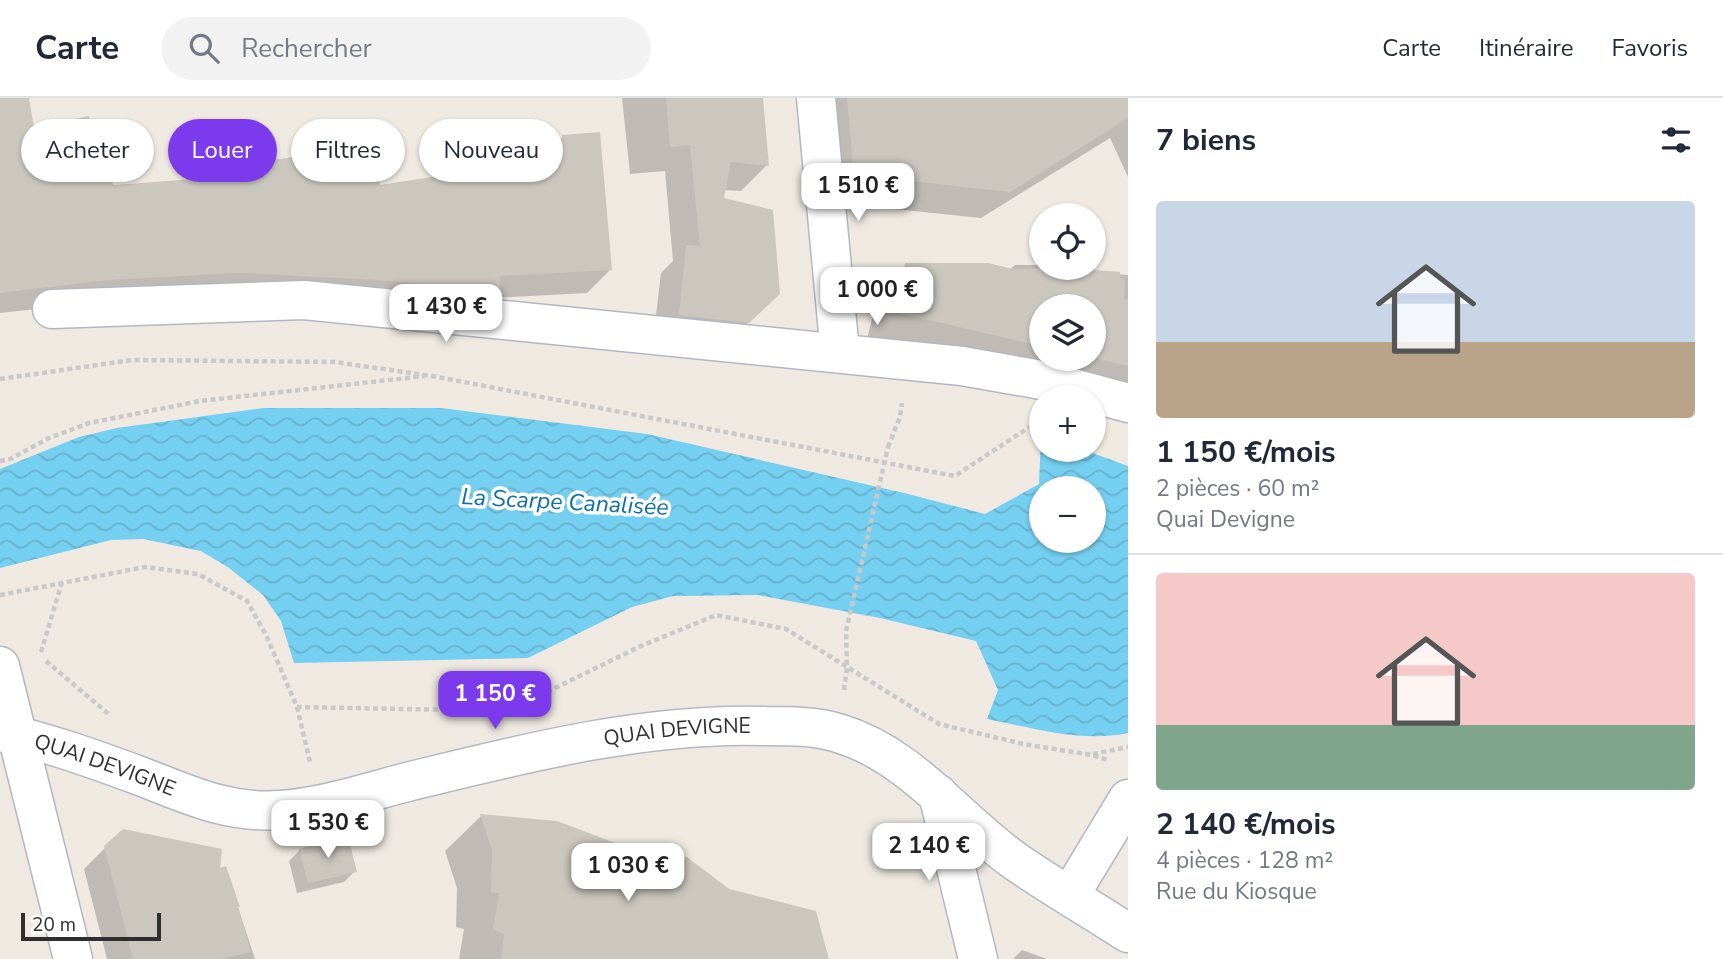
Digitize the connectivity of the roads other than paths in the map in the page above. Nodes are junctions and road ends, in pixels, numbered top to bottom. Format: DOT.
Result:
graph roads {
  1 [pos="816,98"];
  2 [pos="52,309"];
  3 [pos="840,353"];
  4 [pos="1128,403"];
  5 [pos="0,666"];
  6 [pos="9,734"];
  7 [pos="938,794"];
  8 [pos="1128,799"];
  9 [pos="1070,895"];
  10 [pos="1128,933"];
  11 [pos="74,959"];
  12 [pos="978,959"];
  1 -- 3 [label="street"];
  2 -- 3 [label="street"];
  3 -- 4 [label="street"];
  5 -- 6 [label="street"];
  6 -- 7 [label="street, QUAI DEVIGNE"];
  6 -- 11 [label="street"];
  7 -- 9 [label="street, QUAI DEVIGNE"];
  7 -- 12 [label="street"];
  8 -- 9 [label="street"];
  9 -- 10 [label="street, QUAI DEVIGNE"];
}
